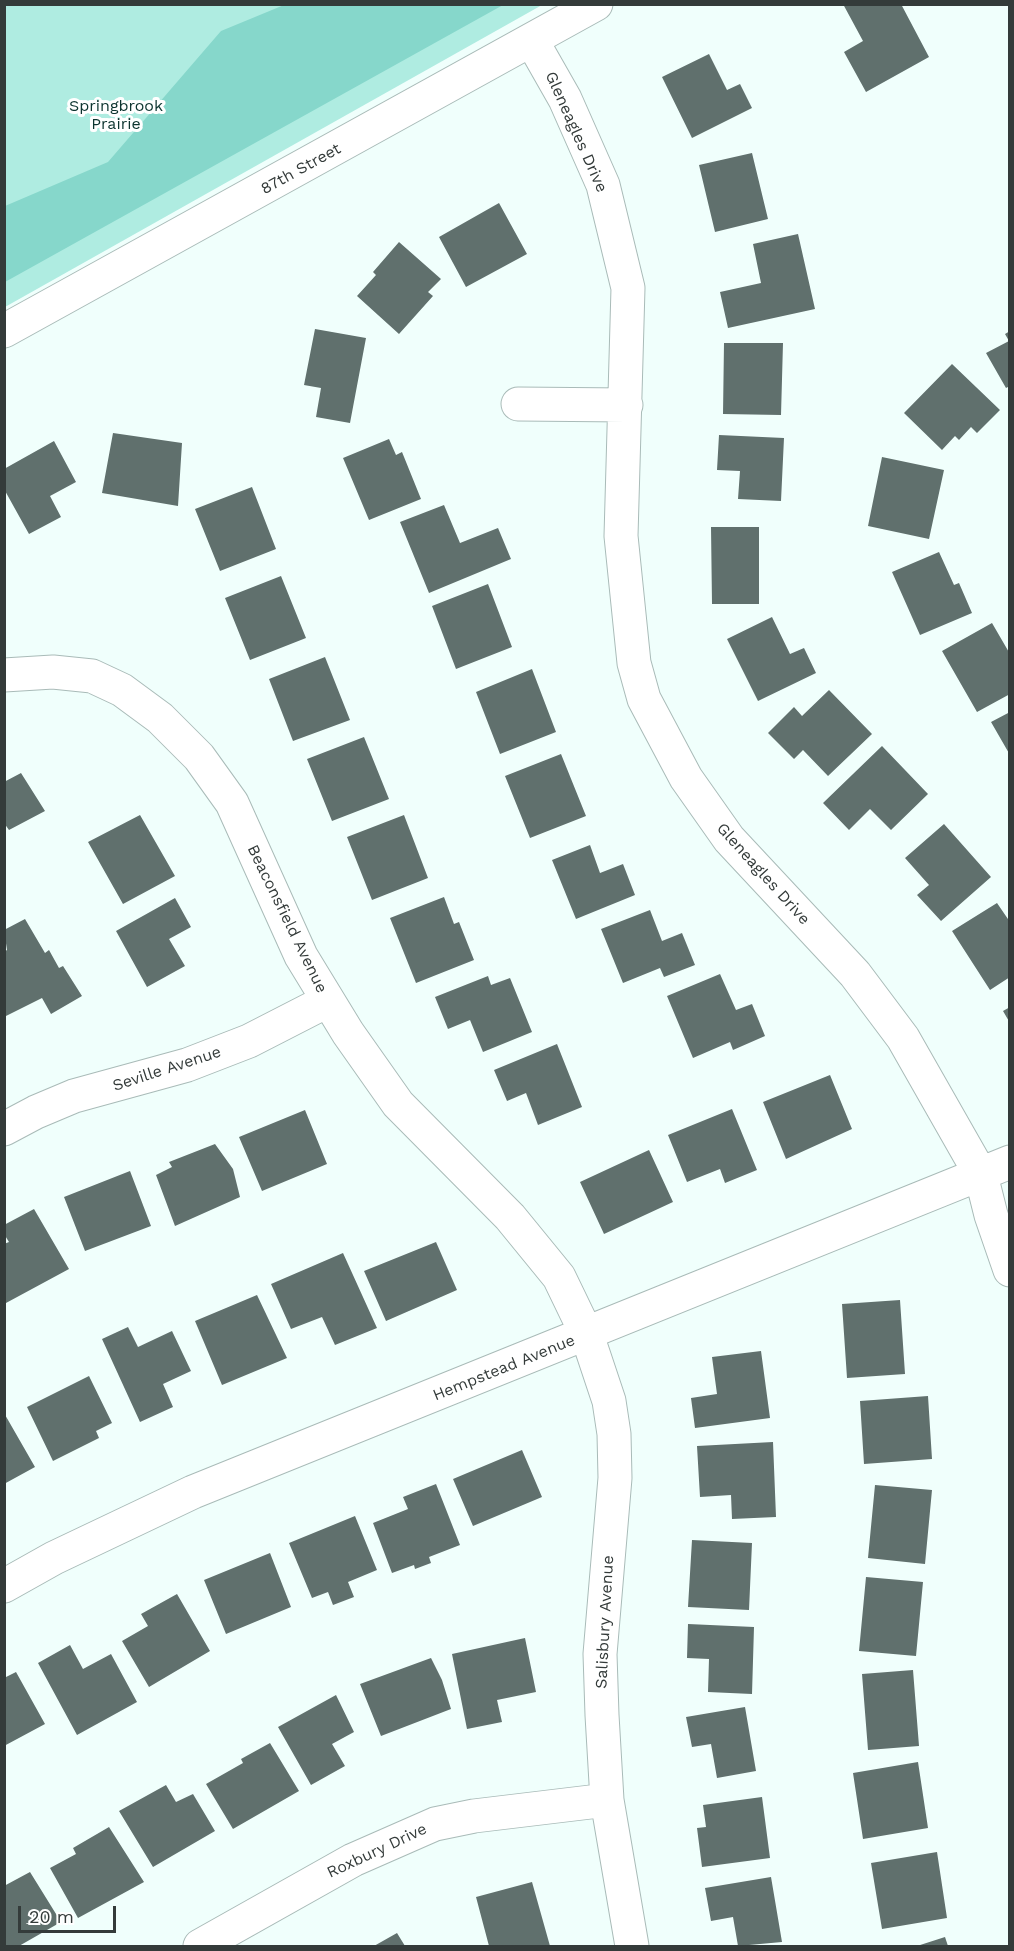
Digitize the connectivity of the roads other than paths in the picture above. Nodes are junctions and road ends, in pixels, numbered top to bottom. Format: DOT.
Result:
graph roads {
  1 [pos="596,4"];
  2 [pos="532,41"];
  3 [pos="4,331"];
  4 [pos="518,404"];
  5 [pos="626,405"];
  6 [pos="4,675"];
  7 [pos="327,1001"];
  8 [pos="4,1129"];
  9 [pos="995,1168"];
  10 [pos="1010,1270"];
  11 [pos="587,1335"];
  12 [pos="4,1586"];
  13 [pos="607,1800"];
  14 [pos="200,1947"];
  15 [pos="632,1947"];
  1 -- 2 [label="street, 87th Street"];
  2 -- 3 [label="street, 87th Street"];
  2 -- 5 [label="street, Gleneagles Drive"];
  4 -- 5 [label="street"];
  5 -- 9 [label="street, Gleneagles Drive"];
  6 -- 7 [label="street, Beaconsfield Avenue"];
  7 -- 8 [label="street, Seville Avenue"];
  7 -- 11 [label="street, Beaconsfield Avenue"];
  9 -- 10 [label="street, Gleneagles Drive"];
  9 -- 11 [label="street, Hempstead Avenue"];
  11 -- 12 [label="street, Hempstead Avenue"];
  11 -- 13 [label="street, Salisbury Avenue"];
  13 -- 14 [label="street, Roxbury Drive"];
  13 -- 15 [label="street, Salisbury Avenue"];
}
